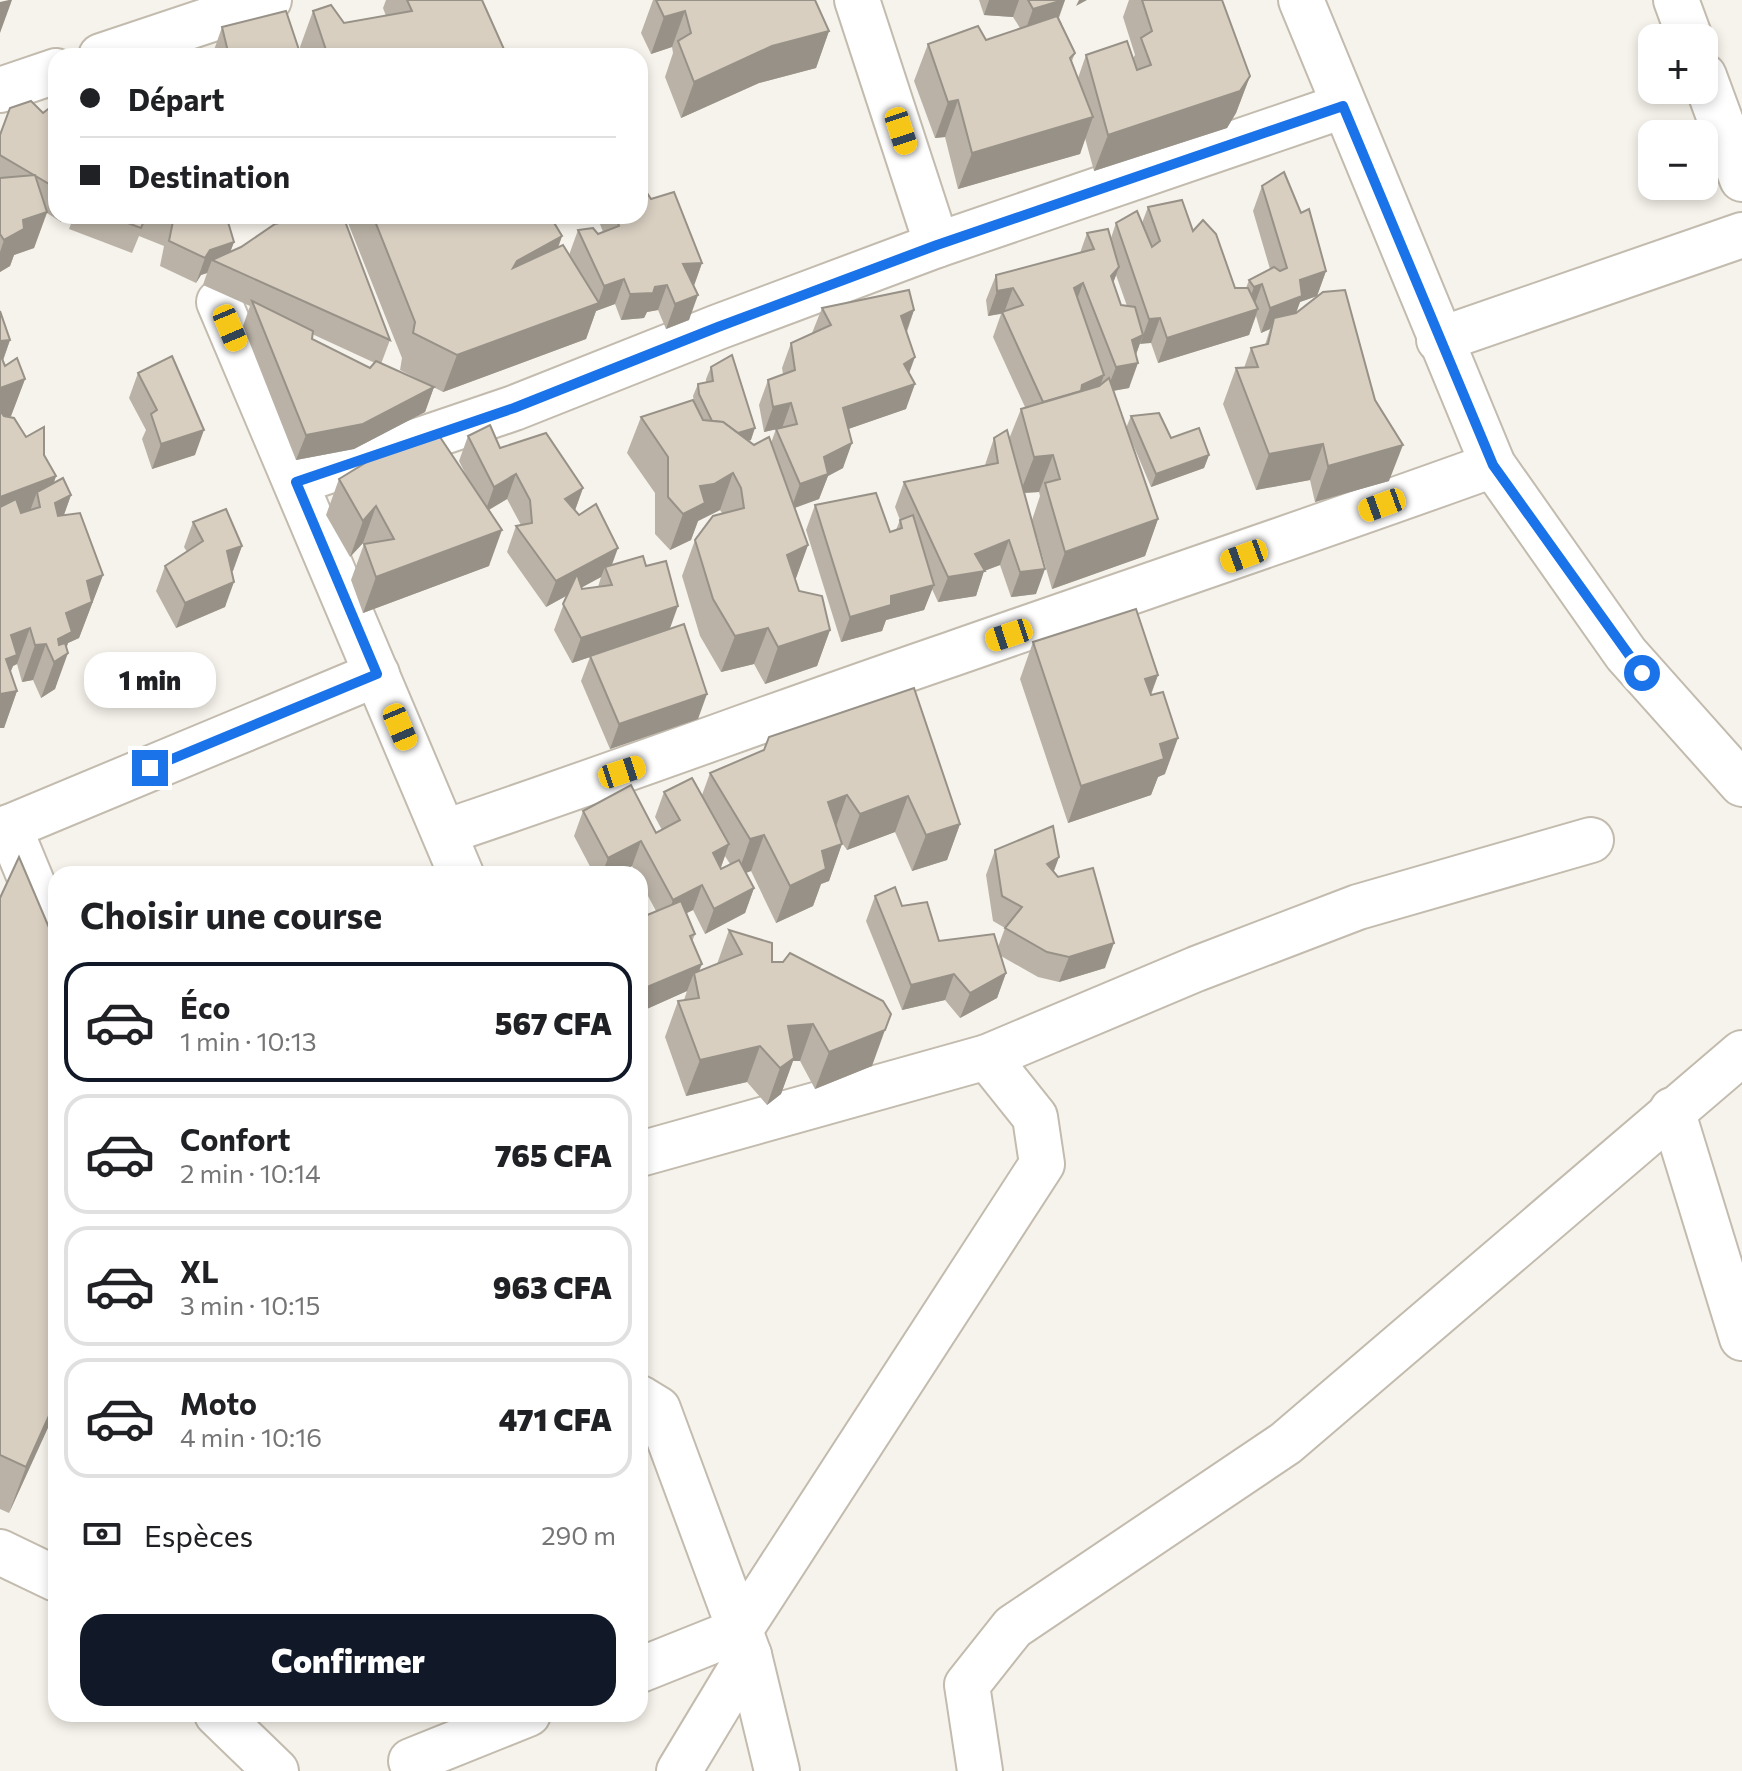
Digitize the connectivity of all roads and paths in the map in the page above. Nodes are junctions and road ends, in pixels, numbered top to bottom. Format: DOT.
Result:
graph roads {
  1 [pos="269,0"];
  2 [pos="857,0"];
  3 [pos="1301,0"];
  4 [pos="1676,0"];
  5 [pos="171,15"];
  6 [pos="1685,24"];
  7 [pos="115,48"];
  8 [pos="48,74"];
  9 [pos="0,90"];
  10 [pos="1714,104"];
  11 [pos="1343,106"];
  12 [pos="1742,179"];
  13 [pos="1742,235"];
  14 [pos="937,245"];
  15 [pos="219,302"];
  16 [pos="1439,340"];
  17 [pos="1493,465"];
  18 [pos="296,482"];
  19 [pos="377,674"];
  20 [pos="1742,784"];
  21 [pos="4,829"];
  22 [pos="445,832"];
  23 [pos="1591,840"];
  24 [pos="458,866"];
  25 [pos="48,924"];
  26 [pos="1742,1053"];
  27 [pos="987,1057"];
  28 [pos="1672,1110"];
  29 [pos="648,1152"];
  30 [pos="1742,1338"];
  31 [pos="648,1403"];
  32 [pos="0,1552"];
  33 [pos="48,1575"];
  34 [pos="744,1642"];
  35 [pos="648,1668"];
  36 [pos="225,1722"];
  37 [pos="508,1722"];
  38 [pos="411,1761"];
  39 [pos="276,1771"];
  40 [pos="679,1771"];
  41 [pos="777,1771"];
  42 [pos="980,1771"];
  1 -- 5 [label="street"];
  2 -- 14 [label="street"];
  3 -- 11 [label="street"];
  4 -- 6 [label="street"];
  5 -- 7 [label="street"];
  8 -- 9 [label="street"];
  10 -- 12 [label="street"];
  11 -- 14 [label="street"];
  11 -- 16 [label="street"];
  13 -- 16 [label="street"];
  14 -- 18 [label="street"];
  15 -- 18 [label="street"];
  16 -- 17 [label="street"];
  17 -- 20 [label="street"];
  17 -- 22 [label="street"];
  18 -- 19 [label="street"];
  19 -- 21 [label="street"];
  19 -- 22 [label="street"];
  21 -- 25 [label="street"];
  22 -- 24 [label="street"];
  23 -- 27 [label="street"];
  26 -- 28 [label="street"];
  27 -- 29 [label="street"];
  27 -- 34 [label="street"];
  28 -- 30 [label="street"];
  28 -- 42 [label="street"];
  31 -- 34 [label="street"];
  32 -- 33 [label="street"];
  34 -- 35 [label="street"];
  34 -- 40 [label="street"];
  34 -- 41 [label="street"];
  36 -- 39 [label="street"];
  37 -- 38 [label="street"];
}
